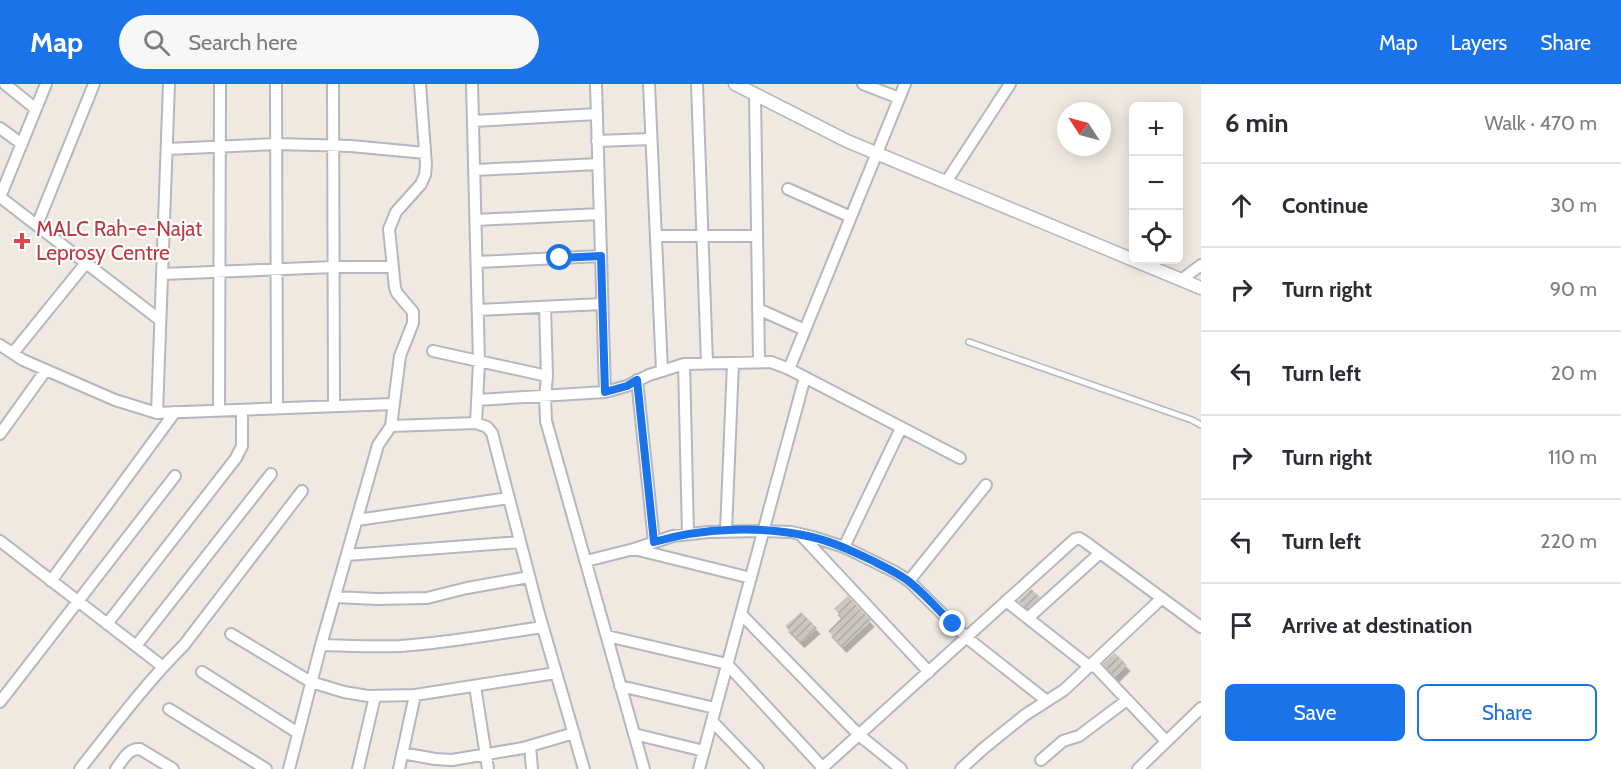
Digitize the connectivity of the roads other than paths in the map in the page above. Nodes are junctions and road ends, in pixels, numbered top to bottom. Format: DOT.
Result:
graph roads {
  1 [pos="5,84"];
  2 [pos="46,84"];
  3 [pos="94,84"];
  4 [pos="169,84"];
  5 [pos="220,84"];
  6 [pos="276,84"];
  7 [pos="333,84"];
  8 [pos="420,84"];
  9 [pos="472,84"];
  10 [pos="596,84"];
  11 [pos="649,84"];
  12 [pos="697,84"];
  13 [pos="735,84"];
  14 [pos="863,84"];
  15 [pos="905,84"];
  16 [pos="1010,84"];
  17 [pos="754,94"];
  18 [pos="899,98"];
  19 [pos="36,109"];
  20 [pos="597,114"];
  21 [pos="474,121"];
  22 [pos="0,128"];
  23 [pos="651,139"];
  24 [pos="597,141"];
  25 [pos="22,144"];
  26 [pos="276,144"];
  27 [pos="333,146"];
  28 [pos="220,147"];
  29 [pos="167,149"];
  30 [pos="425,153"];
  31 [pos="877,153"];
  32 [pos="598,164"];
  33 [pos="475,170"];
  34 [pos="946,182"];
  35 [pos="788,189"];
  36 [pos="0,197"];
  37 [pos="600,214"];
  38 [pos="851,217"];
  39 [pos="476,220"];
  40 [pos="37,225"];
  41 [pos="656,236"];
  42 [pos="757,236"];
  43 [pos="702,237"];
  44 [pos="601,256"];
  45 [pos="477,262"];
  46 [pos="86,263"];
  47 [pos="1201,265"];
  48 [pos="334,267"];
  49 [pos="392,267"];
  50 [pos="277,269"];
  51 [pos="219,271"];
  52 [pos="162,274"];
  53 [pos="1181,280"];
  54 [pos="1201,288"];
  55 [pos="602,304"];
  56 [pos="544,307"];
  57 [pos="758,309"];
  58 [pos="478,310"];
  59 [pos="160,320"];
  60 [pos="805,330"];
  61 [pos="969,342"];
  62 [pos="0,345"];
  63 [pos="433,351"];
  64 [pos="13,353"];
  65 [pos="479,362"];
  66 [pos="759,362"];
  67 [pos="707,363"];
  68 [pos="733,363"];
  69 [pos="684,364"];
  70 [pos="789,369"];
  71 [pos="46,370"];
  72 [pos="662,371"];
  73 [pos="546,376"];
  74 [pos="805,377"];
  75 [pos="637,380"];
  76 [pos="605,392"];
  77 [pos="545,397"];
  78 [pos="477,400"];
  79 [pos="393,404"];
  80 [pos="334,406"];
  81 [pos="278,408"];
  82 [pos="242,410"];
  83 [pos="219,411"];
  84 [pos="176,412"];
  85 [pos="157,413"];
  86 [pos="476,423"];
  87 [pos="1201,425"];
  88 [pos="391,426"];
  89 [pos="902,428"];
  90 [pos="0,434"];
  91 [pos="960,458"];
  92 [pos="271,474"];
  93 [pos="176,476"];
  94 [pos="986,485"];
  95 [pos="302,491"];
  96 [pos="509,498"];
  97 [pos="357,520"];
  98 [pos="726,531"];
  99 [pos="763,531"];
  100 [pos="688,534"];
  101 [pos="801,535"];
  102 [pos="0,542"];
  103 [pos="520,542"];
  104 [pos="654,542"];
  105 [pos="844,547"];
  106 [pos="634,549"];
  107 [pos="1100,553"];
  108 [pos="347,555"];
  109 [pos="586,561"];
  110 [pos="529,577"];
  111 [pos="751,578"];
  112 [pos="51,581"];
  113 [pos="909,581"];
  114 [pos="335,597"];
  115 [pos="1162,598"];
  116 [pos="78,601"];
  117 [pos="1006,601"];
  118 [pos="741,614"];
  119 [pos="1028,618"];
  120 [pos="107,624"];
  121 [pos="542,627"];
  122 [pos="1201,627"];
  123 [pos="231,634"];
  124 [pos="607,636"];
  125 [pos="966,638"];
  126 [pos="321,645"];
  127 [pos="136,646"];
  128 [pos="727,664"];
  129 [pos="1092,665"];
  130 [pos="162,666"];
  131 [pos="202,672"];
  132 [pos="929,672"];
  133 [pos="556,673"];
  134 [pos="311,682"];
  135 [pos="475,686"];
  136 [pos="620,686"];
  137 [pos="415,695"];
  138 [pos="375,696"];
  139 [pos="1127,700"];
  140 [pos="1047,701"];
  141 [pos="0,702"];
  142 [pos="715,708"];
  143 [pos="1201,708"];
  144 [pos="169,709"];
  145 [pos="712,721"];
  146 [pos="298,733"];
  147 [pos="574,733"];
  148 [pos="634,734"];
  149 [pos="859,735"];
  150 [pos="1166,741"];
  151 [pos="530,746"];
  152 [pos="704,751"];
  153 [pos="402,753"];
  154 [pos="487,755"];
  155 [pos="1041,760"];
  156 [pos="80,769"];
  157 [pos="116,769"];
  158 [pos="173,769"];
  159 [pos="266,769"];
  160 [pos="289,769"];
  161 [pos="358,769"];
  162 [pos="399,769"];
  163 [pos="488,769"];
  164 [pos="532,769"];
  165 [pos="584,769"];
  166 [pos="644,769"];
  167 [pos="699,769"];
  168 [pos="758,769"];
  169 [pos="822,769"];
  170 [pos="901,769"];
  171 [pos="961,769"];
  172 [pos="1138,769"];
  1 -- 19 [label="street"];
  2 -- 19 [label="street"];
  3 -- 40 [label="street"];
  4 -- 29 [label="street"];
  5 -- 28 [label="street"];
  6 -- 26 [label="street"];
  7 -- 27 [label="street"];
  8 -- 30 [label="street"];
  9 -- 21 [label="street"];
  10 -- 20 [label="street"];
  11 -- 23 [label="street"];
  12 -- 43 [label="street"];
  13 -- 17 [label="street"];
  14 -- 18 [label="street"];
  15 -- 18 [label="street"];
  16 -- 34 [label="street"];
  17 -- 31 [label="street"];
  17 -- 42 [label="street"];
  18 -- 31 [label="street"];
  19 -- 25 [label="street"];
  20 -- 21 [label="street"];
  20 -- 24 [label="street"];
  21 -- 33 [label="street"];
  22 -- 25 [label="street"];
  23 -- 24 [label="street"];
  23 -- 41 [label="street"];
  24 -- 32 [label="street"];
  25 -- 36 [label="street"];
  26 -- 27 [label="street"];
  26 -- 28 [label="street"];
  26 -- 50 [label="street"];
  27 -- 30 [label="street"];
  27 -- 48 [label="street"];
  28 -- 29 [label="street"];
  28 -- 51 [label="street"];
  29 -- 52 [label="street"];
  30 -- 49 [label="street"];
  31 -- 34 [label="street"];
  31 -- 38 [label="street"];
  32 -- 33 [label="street"];
  32 -- 37 [label="street"];
  33 -- 39 [label="street"];
  34 -- 53 [label="street"];
  35 -- 38 [label="street"];
  36 -- 40 [label="street"];
  37 -- 39 [label="street"];
  37 -- 44 [label="street"];
  38 -- 60 [label="street"];
  39 -- 45 [label="street"];
  40 -- 46 [label="street"];
  41 -- 43 [label="street"];
  41 -- 72 [label="street"];
  42 -- 43 [label="street"];
  42 -- 57 [label="street"];
  43 -- 67 [label="street"];
  44 -- 45 [label="street"];
  44 -- 55 [label="street"];
  45 -- 58 [label="street"];
  46 -- 59 [label="street"];
  46 -- 64 [label="street"];
  47 -- 53 [label="street"];
  48 -- 49 [label="street"];
  48 -- 50 [label="street"];
  48 -- 80 [label="street"];
  49 -- 79 [label="street"];
  50 -- 51 [label="street"];
  50 -- 81 [label="street"];
  51 -- 52 [label="street"];
  51 -- 83 [label="street"];
  52 -- 59 [label="street"];
  53 -- 54 [label="street"];
  55 -- 56 [label="street"];
  55 -- 76 [label="street"];
  56 -- 58 [label="street"];
  56 -- 73 [label="street"];
  57 -- 60 [label="street"];
  57 -- 66 [label="street"];
  58 -- 65 [label="street"];
  59 -- 85 [label="street"];
  60 -- 70 [label="street"];
  61 -- 87 [label="lane"];
  62 -- 64 [label="street"];
  63 -- 65 [label="street"];
  64 -- 71 [label="street"];
  65 -- 73 [label="street"];
  65 -- 78 [label="street"];
  66 -- 68 [label="street"];
  66 -- 70 [label="street"];
  67 -- 68 [label="street"];
  67 -- 69 [label="street"];
  68 -- 98 [label="street"];
  69 -- 72 [label="street"];
  69 -- 100 [label="street"];
  70 -- 74 [label="street"];
  71 -- 85 [label="street"];
  71 -- 90 [label="street"];
  72 -- 75 [label="street"];
  73 -- 77 [label="street"];
  74 -- 89 [label="street"];
  74 -- 99 [label="street"];
  75 -- 76 [label="street"];
  75 -- 104 [label="street"];
  76 -- 77 [label="street"];
  77 -- 78 [label="street"];
  77 -- 109 [label="street"];
  78 -- 86 [label="street"];
  79 -- 80 [label="street"];
  79 -- 88 [label="street"];
  80 -- 81 [label="street"];
  81 -- 82 [label="street"];
  82 -- 83 [label="street"];
  82 -- 120 [label="street"];
  83 -- 84 [label="street"];
  84 -- 85 [label="street"];
  84 -- 112 [label="street"];
  86 -- 88 [label="street"];
  86 -- 96 [label="street"];
  88 -- 97 [label="street"];
  89 -- 91 [label="street"];
  89 -- 105 [label="street"];
  92 -- 127 [label="street"];
  93 -- 116 [label="street"];
  94 -- 113 [label="street"];
  95 -- 130 [label="street"];
  96 -- 97 [label="street"];
  96 -- 103 [label="street"];
  97 -- 108 [label="street"];
  98 -- 99 [label="street"];
  98 -- 100 [label="street"];
  99 -- 101 [label="street"];
  99 -- 111 [label="street"];
  100 -- 104 [label="street"];
  101 -- 105 [label="street"];
  101 -- 132 [label="street"];
  102 -- 112 [label="street"];
  103 -- 108 [label="street"];
  103 -- 110 [label="street"];
  104 -- 106 [label="street"];
  105 -- 113 [label="street"];
  106 -- 109 [label="street"];
  106 -- 111 [label="street"];
  107 -- 115 [label="street"];
  107 -- 117 [label="street"];
  107 -- 119 [label="street"];
  108 -- 114 [label="street"];
  109 -- 124 [label="street"];
  110 -- 114 [label="street"];
  110 -- 121 [label="street"];
  111 -- 118 [label="street"];
  112 -- 116 [label="street"];
  113 -- 125 [label="street"];
  114 -- 126 [label="street"];
  115 -- 122 [label="street"];
  115 -- 129 [label="street"];
  116 -- 120 [label="street"];
  116 -- 141 [label="street"];
  117 -- 119 [label="street"];
  117 -- 125 [label="street"];
  118 -- 128 [label="street"];
  118 -- 149 [label="street"];
  119 -- 129 [label="street"];
  120 -- 127 [label="street"];
  121 -- 126 [label="street"];
  121 -- 133 [label="street"];
  123 -- 134 [label="street"];
  124 -- 128 [label="street"];
  124 -- 136 [label="street"];
  125 -- 132 [label="street"];
  125 -- 140 [label="street"];
  126 -- 134 [label="street"];
  127 -- 130 [label="street"];
  128 -- 142 [label="street"];
  128 -- 169 [label="street"];
  129 -- 139 [label="street"];
  129 -- 140 [label="street"];
  130 -- 156 [label="street"];
  131 -- 146 [label="street"];
  132 -- 149 [label="street"];
  133 -- 135 [label="street"];
  133 -- 147 [label="street"];
  134 -- 138 [label="street"];
  134 -- 146 [label="street"];
  135 -- 137 [label="street"];
  135 -- 154 [label="street"];
  136 -- 142 [label="street"];
  136 -- 148 [label="street"];
  137 -- 138 [label="street"];
  137 -- 153 [label="street"];
  138 -- 161 [label="street"];
  139 -- 150 [label="street"];
  139 -- 155 [label="street"];
  140 -- 171 [label="street"];
  142 -- 145 [label="street"];
  143 -- 150 [label="street"];
  144 -- 159 [label="street"];
  145 -- 152 [label="street"];
  145 -- 168 [label="street"];
  146 -- 160 [label="street"];
  147 -- 151 [label="street"];
  147 -- 165 [label="street"];
  148 -- 152 [label="street"];
  148 -- 166 [label="street"];
  149 -- 169 [label="street"];
  149 -- 170 [label="street"];
  150 -- 172 [label="street"];
  151 -- 154 [label="street"];
  151 -- 164 [label="street"];
  152 -- 167 [label="street"];
  153 -- 154 [label="street"];
  153 -- 162 [label="street"];
  154 -- 163 [label="street"];
  157 -- 158 [label="street"];
}
